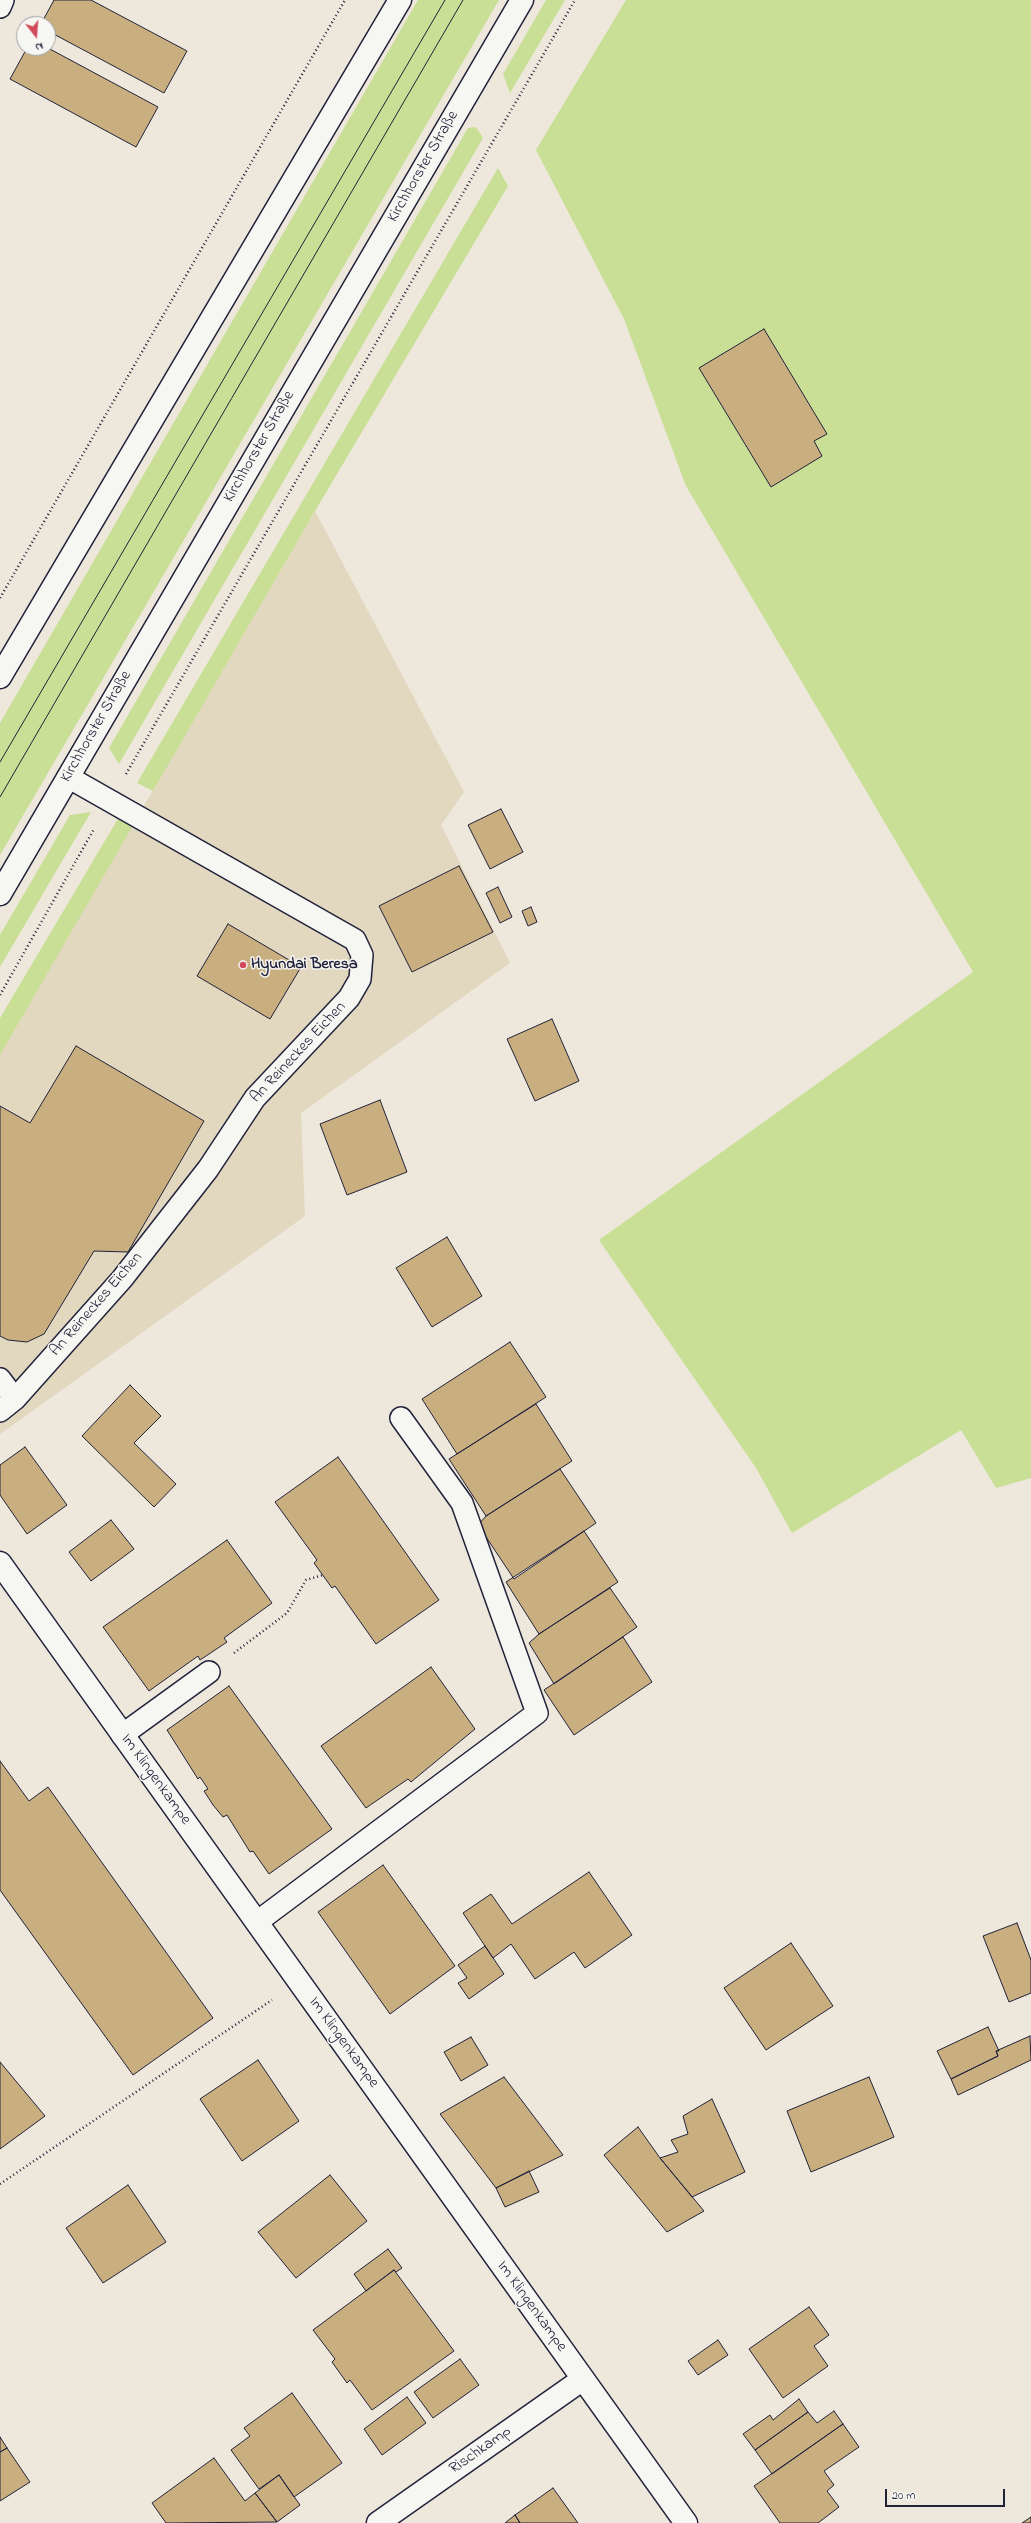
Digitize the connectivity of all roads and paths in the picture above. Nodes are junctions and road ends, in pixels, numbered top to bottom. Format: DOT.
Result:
graph roads {
  1 [pos="3,0"];
  2 [pos="345,0"];
  3 [pos="400,0"];
  4 [pos="522,0"];
  5 [pos="575,0"];
  6 [pos="0,7"];
  7 [pos="0,598"];
  8 [pos="0,677"];
  9 [pos="68,777"];
  10 [pos="111,800"];
  11 [pos="0,894"];
  12 [pos="0,995"];
  13 [pos="0,1379"];
  14 [pos="8,1405"];
  15 [pos="401,1418"];
  16 [pos="0,1564"];
  17 [pos="322,1575"];
  18 [pos="210,1672"];
  19 [pos="122,1735"];
  20 [pos="257,1922"];
  21 [pos="299,1981"];
  22 [pos="0,2184"];
  23 [pos="583,2379"];
  24 [pos="378,2523"];
  25 [pos="686,2523"];
  1 -- 6 [label="lane"];
  2 -- 7 [label="path"];
  3 -- 8 [label="main road"];
  4 -- 9 [label="main road, Kirchhorster Straße"];
  5 -- 10 [label="path"];
  9 -- 10 [label="lane, An Reineckes Eichen"];
  9 -- 11 [label="main road, Kirchhorster Straße"];
  10 -- 12 [label="path"];
  10 -- 14 [label="lane, An Reineckes Eichen"];
  13 -- 14 [label="lane"];
  15 -- 20 [label="lane"];
  16 -- 19 [label="main road, Im Klingenkampe"];
  17 -- 18 [label="path"];
  18 -- 19 [label="lane"];
  19 -- 20 [label="main road, Im Klingenkampe"];
  20 -- 21 [label="main road, Im Klingenkampe"];
  21 -- 22 [label="path"];
  21 -- 23 [label="main road, Im Klingenkampe"];
  23 -- 24 [label="main road, Rischkamp"];
  23 -- 25 [label="main road, Im Klingenkampe"];
}
